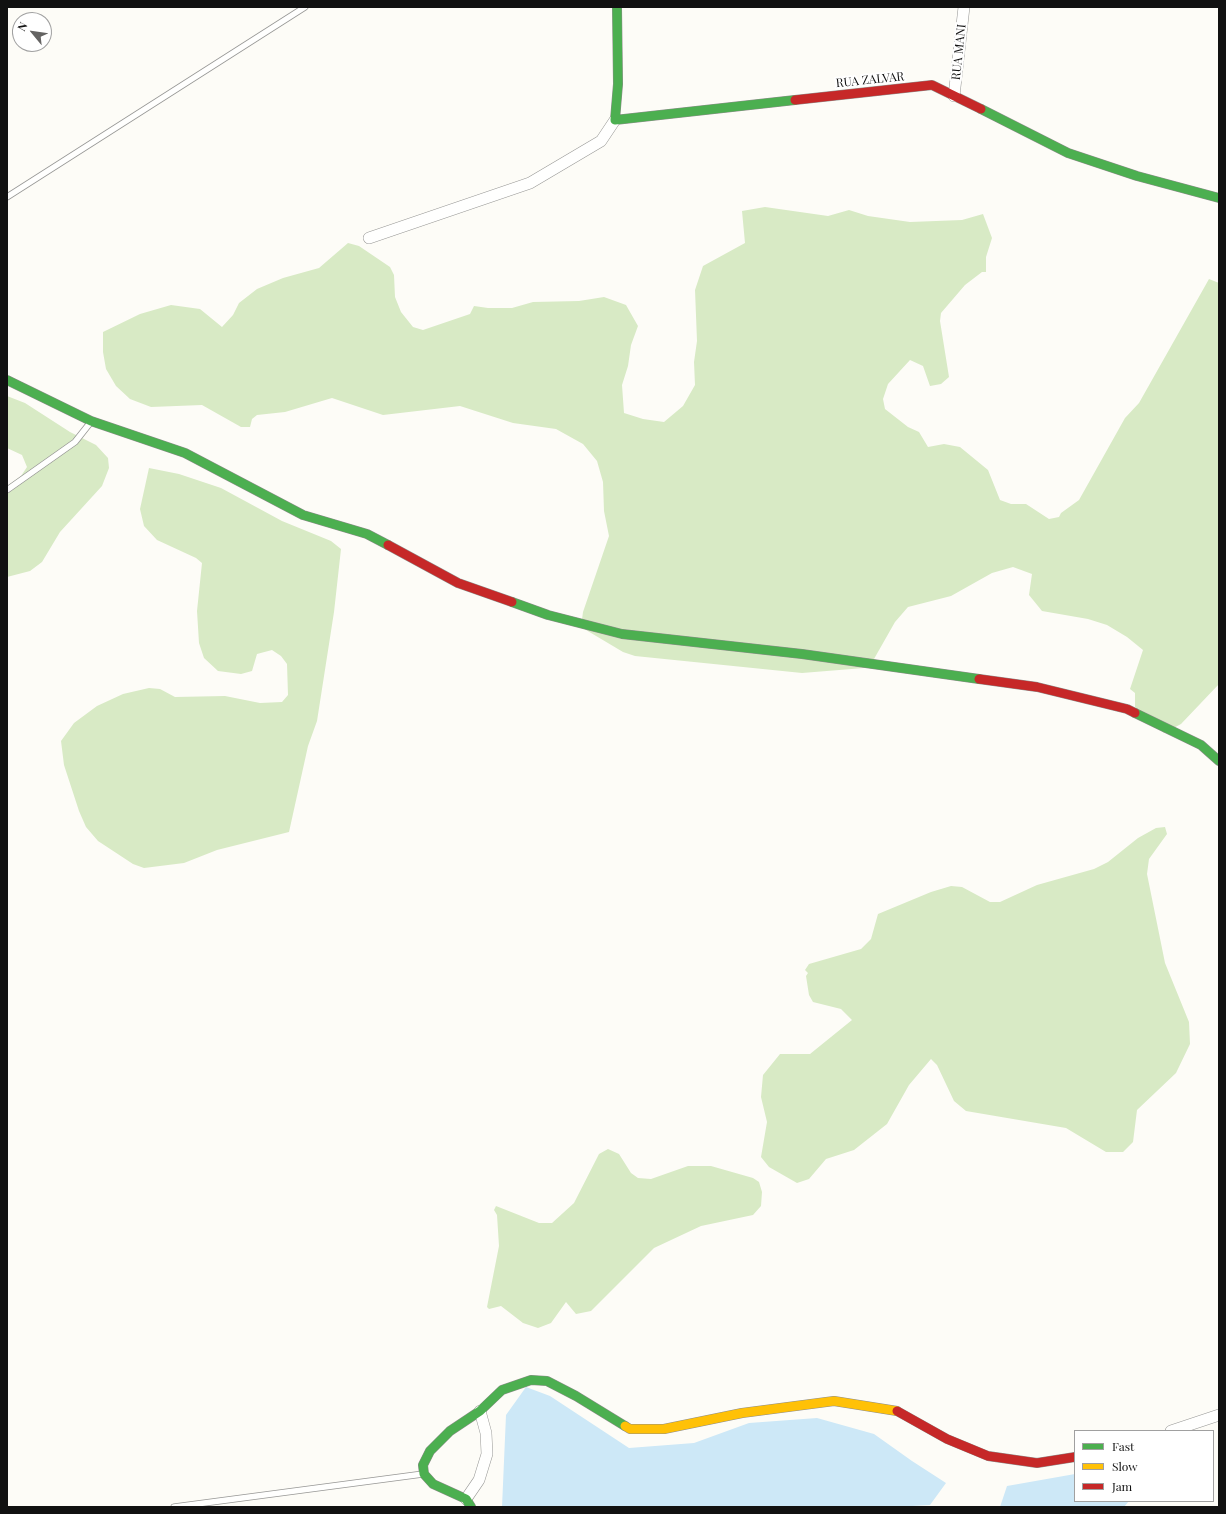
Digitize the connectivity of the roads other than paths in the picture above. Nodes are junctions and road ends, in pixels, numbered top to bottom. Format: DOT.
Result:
graph roads {
  1 [pos="305,7"];
  2 [pos="617,7"];
  3 [pos="964,7"];
  4 [pos="954,96"];
  5 [pos="615,120"];
  6 [pos="7,197"];
  7 [pos="1219,198"];
  8 [pos="369,238"];
  9 [pos="7,380"];
  10 [pos="91,421"];
  11 [pos="7,490"];
  12 [pos="1219,761"];
  13 [pos="480,1411"];
  14 [pos="1219,1415"];
  15 [pos="1174,1430"];
  16 [pos="1074,1457"];
  17 [pos="424,1474"];
  18 [pos="468,1503"];
  19 [pos="174,1507"];
  1 -- 6 [label="lane"];
  2 -- 5 [label="street"];
  3 -- 4 [label="street, RUA MANI"];
  4 -- 5 [label="street, RUA ZALVAR"];
  4 -- 7 [label="street, RUA ZALVAR"];
  5 -- 8 [label="street"];
  9 -- 10 [label="street"];
  10 -- 11 [label="lane"];
  10 -- 12 [label="street"];
  13 -- 16 [label="street"];
  13 -- 17 [label="street"];
  13 -- 18 [label="street"];
  14 -- 15 [label="street"];
  17 -- 18 [label="street"];
  17 -- 19 [label="lane"];
}
